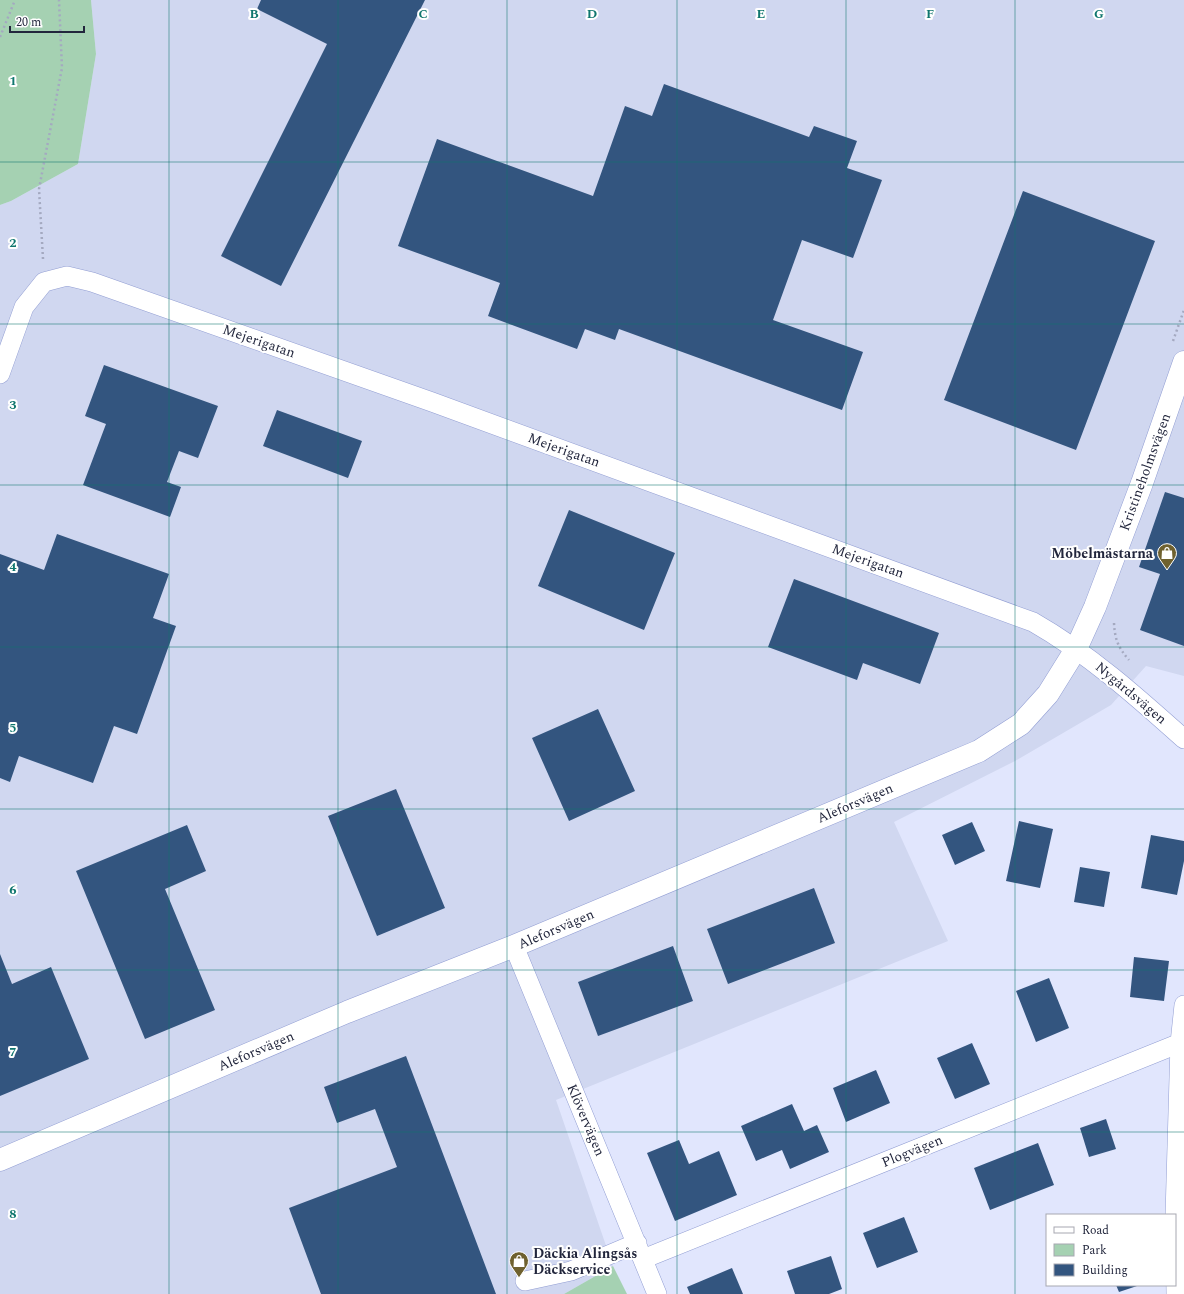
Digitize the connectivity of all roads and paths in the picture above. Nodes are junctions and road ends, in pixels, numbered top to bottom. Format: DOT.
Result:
graph roads {
  1 [pos="16,0"];
  2 [pos="59,0"];
  3 [pos="0,37"];
  4 [pos="44,282"];
  5 [pos="1184,362"];
  6 [pos="0,374"];
  7 [pos="1114,619"];
  8 [pos="1076,649"];
  9 [pos="1133,666"];
  10 [pos="1184,739"];
  11 [pos="514,946"];
  12 [pos="1184,1005"];
  13 [pos="1180,1043"];
  14 [pos="0,1160"];
  15 [pos="1175,1214"];
  16 [pos="640,1251"];
  17 [pos="525,1281"];
  18 [pos="657,1294"];
  1 -- 3 [label="path"];
  2 -- 4 [label="path"];
  4 -- 6 [label="street"];
  4 -- 8 [label="street, Mejerigatan"];
  5 -- 8 [label="street, Kristineholmsvägen"];
  7 -- 9 [label="path"];
  8 -- 10 [label="street, Nygårdsvägen"];
  8 -- 11 [label="street, Aleforsvägen"];
  11 -- 14 [label="street, Aleforsvägen"];
  11 -- 16 [label="street, Klövervägen"];
  12 -- 13 [label="street"];
  13 -- 15 [label="street"];
  13 -- 16 [label="street, Plogvägen"];
  16 -- 17 [label="street, Plogvägen"];
  16 -- 18 [label="street, Klövervägen"];
}
